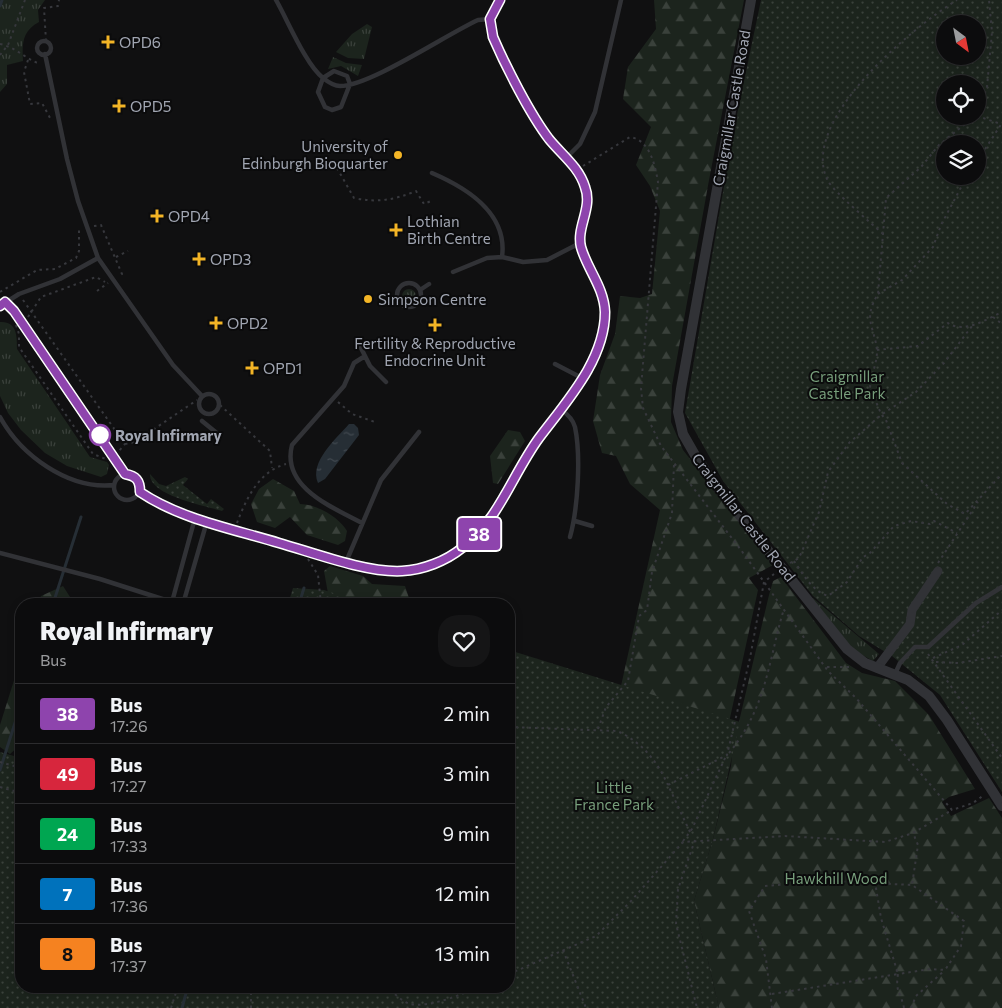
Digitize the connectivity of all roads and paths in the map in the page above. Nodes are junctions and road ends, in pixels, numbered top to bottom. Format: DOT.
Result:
graph roads {
  1 [pos="25,0"];
  2 [pos="59,0"];
  3 [pos="276,0"];
  4 [pos="500,0"];
  5 [pos="621,0"];
  6 [pos="752,0"];
  7 [pos="957,0"];
  8 [pos="989,0"];
  9 [pos="490,19"];
  10 [pos="46,41"];
  11 [pos="0,44"];
  12 [pos="8,45"];
  13 [pos="45,54"];
  14 [pos="0,55"];
  15 [pos="28,60"];
  16 [pos="47,67"];
  17 [pos="323,78"];
  18 [pos="350,84"];
  19 [pos="986,90"];
  20 [pos="50,118"];
  21 [pos="986,119"];
  22 [pos="1001,124"];
  23 [pos="965,125"];
  24 [pos="986,147"];
  25 [pos="566,158"];
  26 [pos="337,168"];
  27 [pos="577,170"];
  28 [pos="432,173"];
  29 [pos="962,185"];
  30 [pos="431,201"];
  31 [pos="78,220"];
  32 [pos="88,228"];
  33 [pos="79,229"];
  34 [pos="883,234"];
  35 [pos="580,242"];
  36 [pos="128,251"];
  37 [pos="116,257"];
  38 [pos="502,257"];
  39 [pos="98,258"];
  40 [pos="453,272"];
  41 [pos="114,279"];
  42 [pos="108,283"];
  43 [pos="429,284"];
  44 [pos="420,290"];
  45 [pos="97,291"];
  46 [pos="0,292"];
  47 [pos="878,294"];
  48 [pos="5,302"];
  49 [pos="0,306"];
  50 [pos="1002,312"];
  51 [pos="993,317"];
  52 [pos="22,321"];
  53 [pos="1002,324"];
  54 [pos="972,326"];
  55 [pos="359,344"];
  56 [pos="19,347"];
  57 [pos="877,350"];
  58 [pos="365,356"];
  59 [pos="554,364"];
  60 [pos="582,378"];
  61 [pos="386,382"];
  62 [pos="202,396"];
  63 [pos="333,398"];
  64 [pos="220,405"];
  65 [pos="560,409"];
  66 [pos="881,415"];
  67 [pos="0,416"];
  68 [pos="202,421"];
  69 [pos="375,422"];
  70 [pos="419,432"];
  71 [pos="218,434"];
  72 [pos="125,444"];
  73 [pos="290,463"];
  74 [pos="674,464"];
  75 [pos="272,468"];
  76 [pos="125,474"];
  77 [pos="1002,474"];
  78 [pos="114,485"];
  79 [pos="140,492"];
  80 [pos="981,498"];
  81 [pos="195,518"];
  82 [pos="207,521"];
  83 [pos="575,522"];
  84 [pos="362,523"];
  85 [pos="592,526"];
  86 [pos="235,530"];
  87 [pos="957,533"];
  88 [pos="570,536"];
  89 [pos="310,552"];
  90 [pos="0,553"];
  91 [pos="794,561"];
  92 [pos="346,562"];
  93 [pos="783,567"];
  94 [pos="938,571"];
  95 [pos="764,582"];
  96 [pos="1002,587"];
  97 [pos="159,598"];
  98 [pos="173,598"];
  99 [pos="185,598"];
  100 [pos="320,598"];
  101 [pos="1002,610"];
  102 [pos="784,612"];
  103 [pos="923,649"];
  104 [pos="1002,656"];
  105 [pos="933,658"];
  106 [pos="936,662"];
  107 [pos="852,666"];
  108 [pos="826,668"];
  109 [pos="877,668"];
  110 [pos="895,674"];
  111 [pos="515,727"];
  112 [pos="598,729"];
  113 [pos="727,755"];
  114 [pos="1002,758"];
  115 [pos="0,762"];
  116 [pos="15,766"];
  117 [pos="668,785"];
  118 [pos="0,787"];
  119 [pos="15,791"];
  120 [pos="984,795"];
  121 [pos="1002,806"];
  122 [pos="952,810"];
  123 [pos="690,832"];
  124 [pos="913,833"];
  125 [pos="695,840"];
  126 [pos="683,842"];
  127 [pos="875,882"];
  128 [pos="912,885"];
  129 [pos="563,950"];
  130 [pos="946,970"];
  131 [pos="515,971"];
  132 [pos="898,974"];
  133 [pos="176,993"];
  134 [pos="251,993"];
  135 [pos="394,993"];
  136 [pos="461,993"];
  137 [pos="771,994"];
  138 [pos="171,1008"];
  139 [pos="251,1008"];
  140 [pos="586,1008"];
  141 [pos="697,1008"];
  142 [pos="772,1008"];
  143 [pos="904,1008"];
  144 [pos="911,1008"];
  1 -- 12 [label="path"];
  2 -- 10 [label="path"];
  3 -- 17 [label="lane"];
  4 -- 9 [label="lane"];
  5 -- 25 [label="lane"];
  6 -- 93 [label="street, Craigmillar Castle Road"];
  7 -- 34 [label="path"];
  8 -- 19 [label="path"];
  9 -- 18 [label="lane"];
  9 -- 25 [label="lane"];
  10 -- 13 [label="lane"];
  10 -- 13 [label="lane"];
  11 -- 12 [label="path"];
  12 -- 14 [label="path"];
  12 -- 15 [label="path"];
  13 -- 16 [label="lane"];
  15 -- 16 [label="path"];
  15 -- 20 [label="path"];
  16 -- 32 [label="lane"];
  17 -- 18 [label="lane"];
  17 -- 18 [label="lane"];
  17 -- 18 [label="lane"];
  21 -- 22 [label="path"];
  22 -- 24 [label="path"];
  23 -- 34 [label="path"];
  25 -- 27 [label="lane"];
  26 -- 30 [label="path"];
  27 -- 35 [label="lane"];
  27 -- 74 [label="path"];
  28 -- 38 [label="lane"];
  29 -- 47 [label="path"];
  31 -- 33 [label="path"];
  32 -- 33 [label="path"];
  32 -- 37 [label="path"];
  32 -- 39 [label="lane"];
  33 -- 46 [label="path"];
  34 -- 47 [label="path"];
  35 -- 38 [label="lane"];
  35 -- 60 [label="lane"];
  36 -- 37 [label="path"];
  37 -- 41 [label="path"];
  38 -- 40 [label="lane"];
  39 -- 41 [label="lane"];
  39 -- 48 [label="lane"];
  41 -- 42 [label="path"];
  41 -- 62 [label="lane"];
  42 -- 45 [label="path"];
  42 -- 52 [label="path"];
  43 -- 44 [label="lane"];
  44 -- 44 [label="lane"];
  47 -- 57 [label="path"];
  48 -- 49 [label="lane"];
  48 -- 52 [label="lane"];
  50 -- 51 [label="path"];
  51 -- 53 [label="path"];
  51 -- 54 [label="path"];
  52 -- 56 [label="path"];
  52 -- 76 [label="lane"];
  54 -- 57 [label="path"];
  54 -- 66 [label="path"];
  55 -- 58 [label="lane"];
  57 -- 66 [label="path"];
  58 -- 61 [label="lane"];
  58 -- 63 [label="lane"];
  59 -- 60 [label="lane"];
  60 -- 65 [label="lane"];
  62 -- 64 [label="lane"];
  62 -- 64 [label="lane"];
  62 -- 72 [label="path"];
  63 -- 69 [label="path"];
  63 -- 73 [label="lane"];
  64 -- 75 [label="path"];
  65 -- 83 [label="lane"];
  65 -- 92 [label="lane"];
  66 -- 80 [label="path"];
  66 -- 91 [label="path"];
  67 -- 78 [label="lane"];
  68 -- 71 [label="lane"];
  70 -- 84 [label="lane"];
  73 -- 75 [label="path"];
  73 -- 84 [label="lane"];
  74 -- 95 [label="path"];
  74 -- 112 [label="path"];
  75 -- 86 [label="path"];
  76 -- 78 [label="lane"];
  76 -- 79 [label="lane"];
  77 -- 80 [label="path"];
  78 -- 79 [label="lane"];
  79 -- 81 [label="lane"];
  80 -- 87 [label="path"];
  81 -- 82 [label="lane"];
  81 -- 98 [label="lane"];
  82 -- 86 [label="lane"];
  82 -- 99 [label="lane"];
  83 -- 85 [label="lane"];
  83 -- 88 [label="lane"];
  84 -- 92 [label="lane"];
  86 -- 89 [label="lane"];
  87 -- 91 [label="path"];
  87 -- 94 [label="path"];
  89 -- 92 [label="lane"];
  89 -- 100 [label="path"];
  90 -- 97 [label="lane"];
  91 -- 93 [label="path"];
  93 -- 109 [label="street, Craigmillar Castle Road"];
  94 -- 109 [label="street"];
  95 -- 102 [label="path"];
  95 -- 113 [label="path"];
  96 -- 103 [label="lane"];
  101 -- 105 [label="path"];
  102 -- 108 [label="path"];
  102 -- 113 [label="path"];
  103 -- 105 [label="path"];
  103 -- 110 [label="lane"];
  104 -- 106 [label="path"];
  105 -- 106 [label="path"];
  106 -- 114 [label="path"];
  107 -- 108 [label="path"];
  108 -- 122 [label="path"];
  109 -- 110 [label="street, Craigmillar Castle Road"];
  110 -- 121 [label="street, Craigmillar Castle Road"];
  111 -- 112 [label="path"];
  112 -- 117 [label="path"];
  113 -- 117 [label="path"];
  113 -- 123 [label="path"];
  115 -- 116 [label="path"];
  117 -- 123 [label="path"];
  118 -- 119 [label="path"];
  120 -- 122 [label="path"];
  122 -- 124 [label="path"];
  123 -- 126 [label="path"];
  124 -- 125 [label="path"];
  124 -- 128 [label="path"];
  125 -- 126 [label="path"];
  125 -- 141 [label="path"];
  126 -- 129 [label="path"];
  127 -- 128 [label="path"];
  127 -- 132 [label="path"];
  127 -- 137 [label="path"];
  128 -- 130 [label="path"];
  129 -- 131 [label="path"];
  129 -- 140 [label="path"];
  130 -- 132 [label="path"];
  130 -- 144 [label="path"];
  132 -- 137 [label="path"];
  132 -- 143 [label="path"];
  133 -- 138 [label="path"];
  134 -- 139 [label="path"];
  135 -- 136 [label="path"];
  137 -- 142 [label="path"];
}
